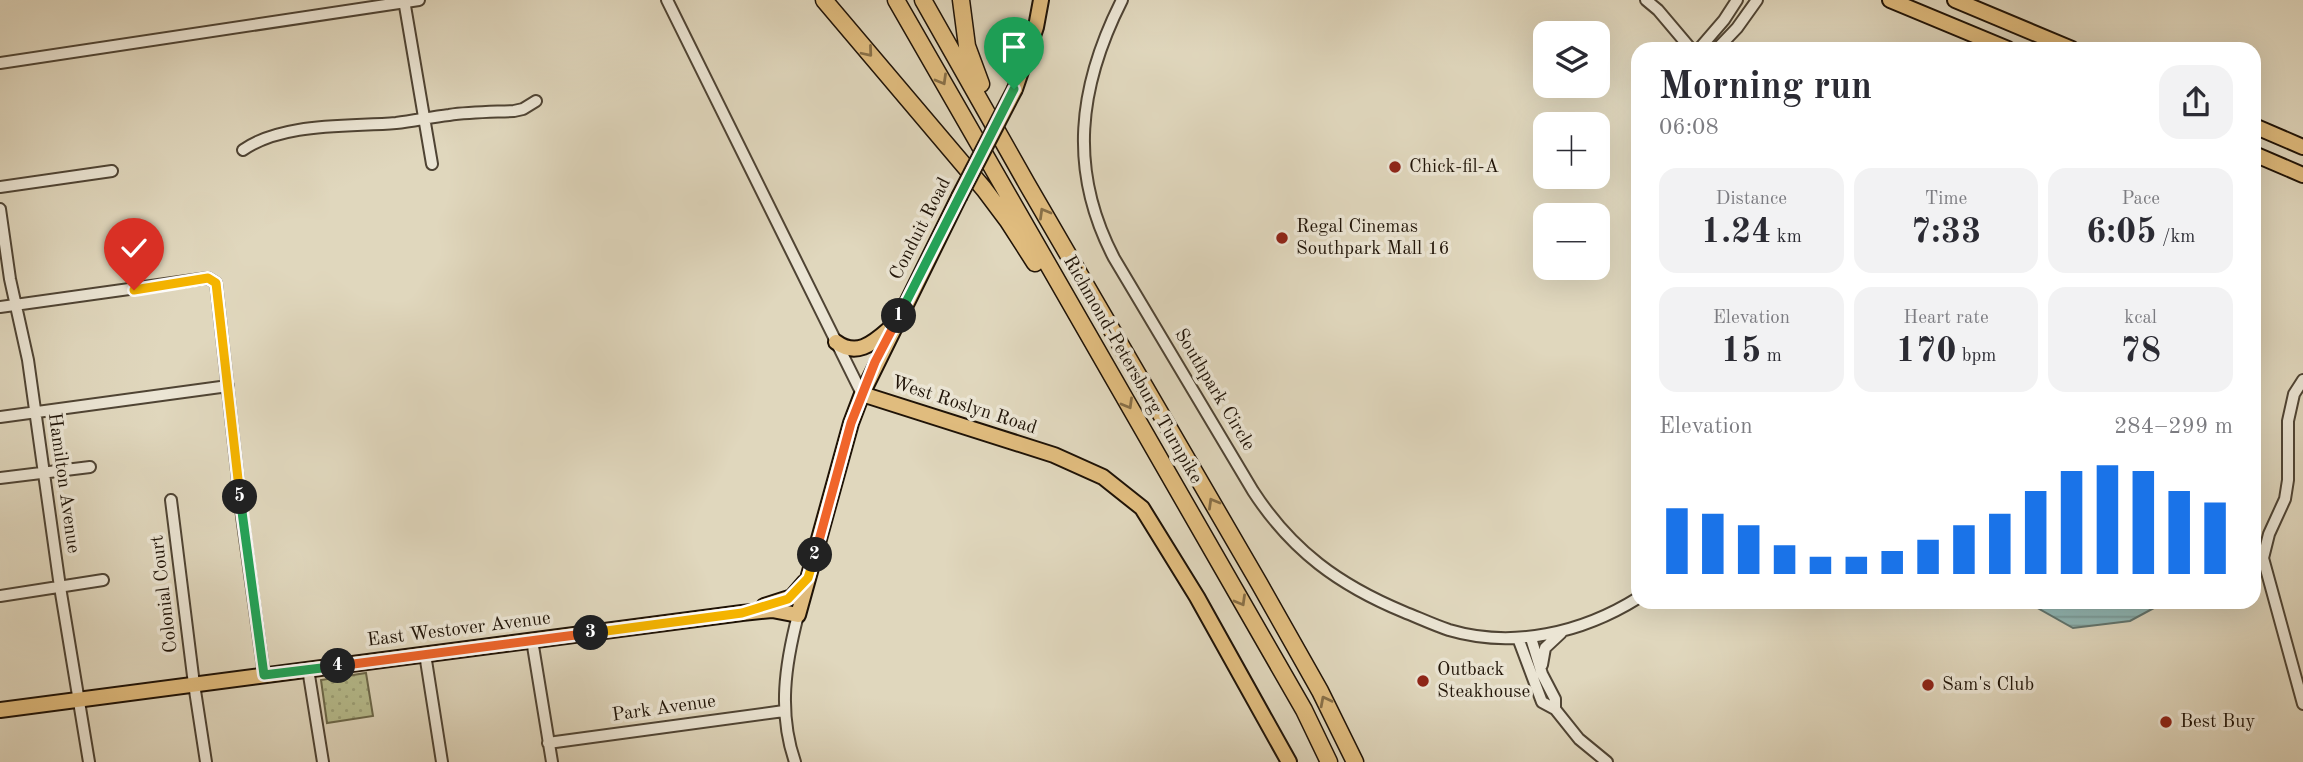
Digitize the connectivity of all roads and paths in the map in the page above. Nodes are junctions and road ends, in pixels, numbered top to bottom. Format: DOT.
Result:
graph roads {
  1 [pos="419,0"];
  2 [pos="667,0"];
  3 [pos="824,0"];
  4 [pos="896,0"];
  5 [pos="923,0"];
  6 [pos="961,0"];
  7 [pos="1041,0"];
  8 [pos="1122,0"];
  9 [pos="1646,0"];
  10 [pos="1737,0"];
  11 [pos="1757,0"];
  12 [pos="1889,0"];
  13 [pos="1955,0"];
  14 [pos="405,1"];
  15 [pos="1685,42"];
  16 [pos="1705,42"];
  17 [pos="1724,42"];
  18 [pos="1991,42"];
  19 [pos="2055,42"];
  20 [pos="0,63"];
  21 [pos="536,101"];
  22 [pos="425,119"];
  23 [pos="2261,129"];
  24 [pos="2303,147"];
  25 [pos="243,150"];
  26 [pos="2261,157"];
  27 [pos="432,163"];
  28 [pos="112,171"];
  29 [pos="2303,175"];
  30 [pos="1027,184"];
  31 [pos="0,187"];
  32 [pos="0,209"];
  33 [pos="16,305"];
  34 [pos="0,307"];
  35 [pos="894,325"];
  36 [pos="836,342"];
  37 [pos="1103,361"];
  38 [pos="2303,380"];
  39 [pos="228,386"];
  40 [pos="862,394"];
  41 [pos="36,412"];
  42 [pos="0,417"];
  43 [pos="90,467"];
  44 [pos="44,471"];
  45 [pos="0,478"];
  46 [pos="171,500"];
  47 [pos="808,578"];
  48 [pos="103,580"];
  49 [pos="60,587"];
  50 [pos="0,596"];
  51 [pos="1631,602"];
  52 [pos="742,613"];
  53 [pos="798,615"];
  54 [pos="1566,629"];
  55 [pos="1518,638"];
  56 [pos="1531,638"];
  57 [pos="532,640"];
  58 [pos="425,654"];
  59 [pos="2298,668"];
  60 [pos="308,669"];
  61 [pos="1542,674"];
  62 [pos="264,675"];
  63 [pos="194,684"];
  64 [pos="78,699"];
  65 [pos="2303,704"];
  66 [pos="1555,709"];
  67 [pos="0,710"];
  68 [pos="784,710"];
  69 [pos="548,743"];
  70 [pos="89,762"];
  71 [pos="206,762"];
  72 [pos="323,762"];
  73 [pos="442,762"];
  74 [pos="552,762"];
  75 [pos="795,762"];
  76 [pos="1289,762"];
  77 [pos="1329,762"];
  78 [pos="1355,762"];
  79 [pos="1607,762"];
  1 -- 14 [label="street"];
  2 -- 36 [label="street, West Roslyn Road"];
  3 -- 37 [label="highway, one-way"];
  4 -- 37 [label="highway, Richmond-Petersburg Turnpike, one-way"];
  5 -- 30 [label="highway, Richmond-Petersburg Turnpike"];
  6 -- 30 [label="highway"];
  7 -- 35 [label="main road, Conduit Road, bridge"];
  8 -- 55 [label="street, Southpark Circle"];
  9 -- 15 [label="street"];
  10 -- 16 [label="street"];
  11 -- 17 [label="street"];
  12 -- 18 [label="main road"];
  13 -- 19 [label="main road"];
  14 -- 20 [label="street"];
  14 -- 22 [label="street"];
  21 -- 22 [label="street"];
  22 -- 25 [label="street"];
  22 -- 27 [label="street"];
  23 -- 24 [label="main road"];
  26 -- 29 [label="main road"];
  28 -- 31 [label="street"];
  78 -- 30 [label="highway, Richmond-Petersburg Turnpike, one-way"];
  32 -- 33 [label="street, Hamilton Avenue"];
  33 -- 34 [label="street"];
  33 -- 39 [label="street"];
  33 -- 41 [label="street, Hamilton Avenue"];
  35 -- 36 [label="main road"];
  35 -- 40 [label="main road, Conduit Road"];
  36 -- 40 [label="street, West Roslyn Road"];
  37 -- 77 [label="highway, Richmond-Petersburg Turnpike, one-way"];
  38 -- 59 [label="street"];
  39 -- 41 [label="street"];
  39 -- 62 [label="street"];
  40 -- 47 [label="main road, Conduit Road"];
  40 -- 76 [label="main road, West Roslyn Road"];
  41 -- 42 [label="street"];
  41 -- 44 [label="street, Hamilton Avenue"];
  43 -- 44 [label="street"];
  44 -- 45 [label="street"];
  44 -- 49 [label="street, Hamilton Avenue"];
  46 -- 63 [label="street, Colonial Court"];
  47 -- 52 [label="main road"];
  47 -- 53 [label="main road, Conduit Road"];
  48 -- 49 [label="street"];
  49 -- 50 [label="street"];
  49 -- 64 [label="street, Hamilton Avenue"];
  51 -- 54 [label="street, Southpark Circle"];
  52 -- 53 [label="main road, East Westover Avenue"];
  52 -- 57 [label="main road, East Westover Avenue"];
  53 -- 68 [label="street, Conduit Road"];
  54 -- 56 [label="street, Southpark Circle"];
  54 -- 61 [label="street"];
  55 -- 56 [label="street, Southpark Circle"];
  55 -- 66 [label="street"];
  56 -- 61 [label="street"];
  57 -- 58 [label="main road, East Westover Avenue"];
  57 -- 69 [label="street"];
  58 -- 60 [label="main road, East Westover Avenue"];
  58 -- 73 [label="street"];
  59 -- 65 [label="street"];
  60 -- 62 [label="main road, East Westover Avenue"];
  60 -- 72 [label="street"];
  61 -- 66 [label="street"];
  62 -- 63 [label="main road, East Westover Avenue"];
  63 -- 64 [label="main road, East Westover Avenue"];
  63 -- 71 [label="street, Colonial Court"];
  64 -- 67 [label="main road, East Westover Avenue"];
  64 -- 70 [label="street, Hamilton Avenue"];
  66 -- 79 [label="street"];
  68 -- 69 [label="street, Park Avenue"];
  68 -- 75 [label="street, Conduit Road"];
  69 -- 74 [label="street"];
}
